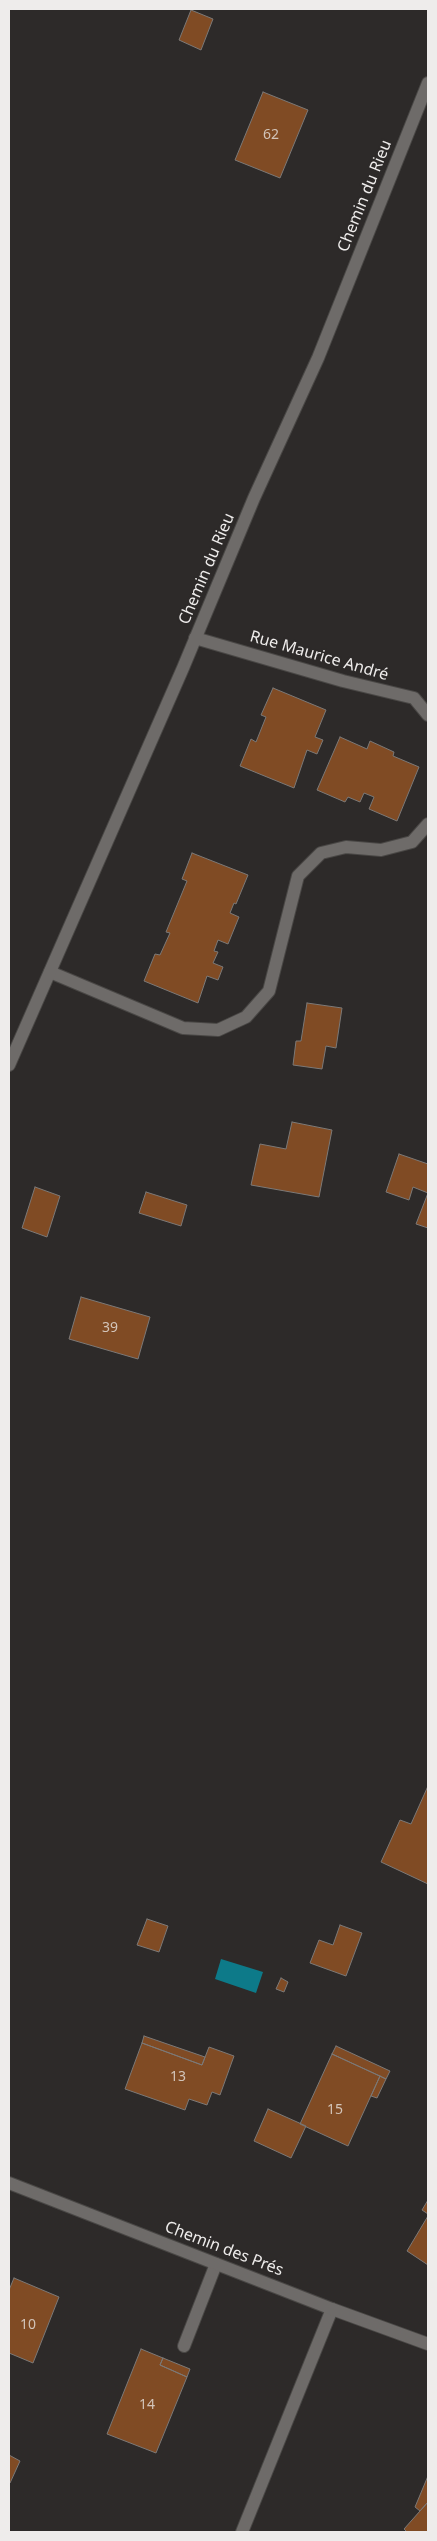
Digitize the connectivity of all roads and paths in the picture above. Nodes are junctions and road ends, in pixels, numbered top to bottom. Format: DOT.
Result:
graph roads {
  1 [pos="428,83"];
  2 [pos="196,638"];
  3 [pos="428,715"];
  4 [pos="428,824"];
  5 [pos="50,972"];
  6 [pos="9,1065"];
  7 [pos="9,2182"];
  8 [pos="216,2264"];
  9 [pos="332,2309"];
  10 [pos="428,2344"];
  11 [pos="184,2346"];
  12 [pos="242,2532"];
  1 -- 2 [label="street, Chemin du Rieu"];
  2 -- 3 [label="street, Rue Maurice André"];
  2 -- 5 [label="street, Chemin du Rieu"];
  4 -- 5 [label="street"];
  5 -- 6 [label="street, Chemin du Rieu"];
  7 -- 8 [label="street, Chemin des Prés"];
  8 -- 9 [label="street, Chemin des Prés"];
  8 -- 11 [label="street"];
  9 -- 10 [label="street, Chemin des Prés"];
  9 -- 12 [label="street"];
}
